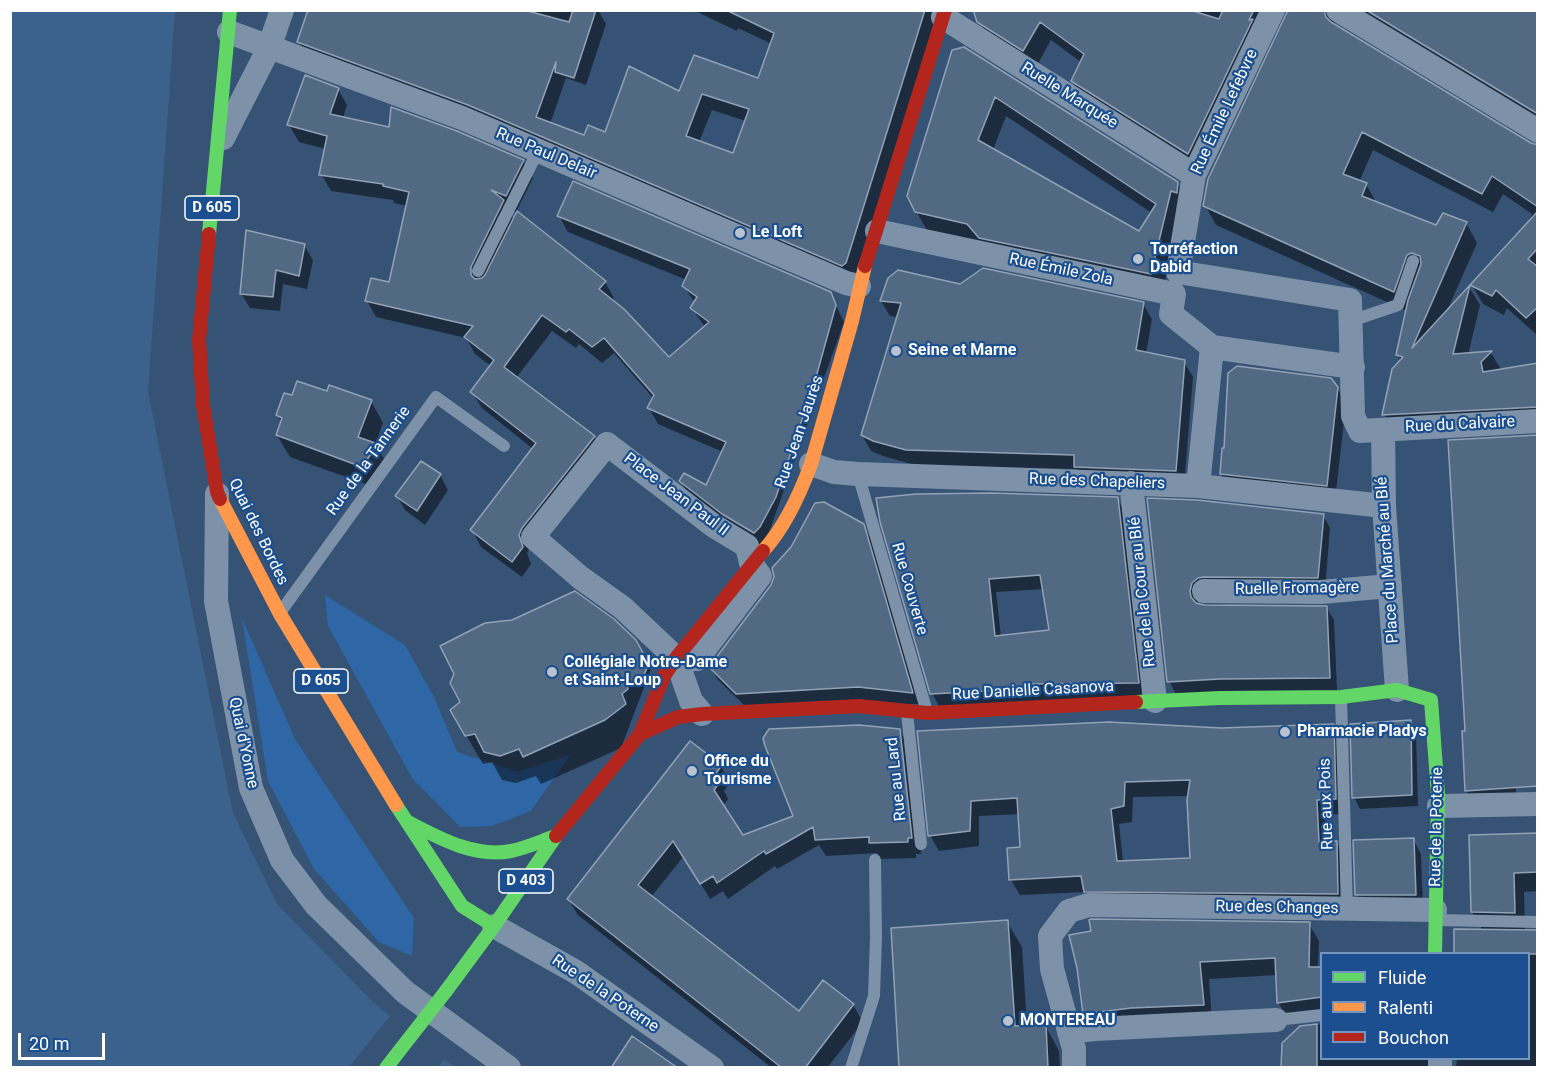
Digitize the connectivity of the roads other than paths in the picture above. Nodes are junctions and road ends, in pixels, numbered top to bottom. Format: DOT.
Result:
graph roads {
  1 [pos="282,10"];
  2 [pos="1273,10"];
  3 [pos="1338,10"];
  4 [pos="944,14"];
  5 [pos="230,21"];
  6 [pos="269,48"];
  7 [pos="1538,131"];
  8 [pos="217,148"];
  9 [pos="538,151"];
  10 [pos="1194,175"];
  11 [pos="877,231"];
  12 [pos="1413,261"];
  13 [pos="478,271"];
  14 [pos="1176,283"];
  15 [pos="859,286"];
  16 [pos="1351,321"];
  17 [pos="1212,347"];
  18 [pos="1353,367"];
  19 [pos="1538,421"];
  20 [pos="1372,430"];
  21 [pos="504,446"];
  22 [pos="811,464"];
  23 [pos="858,474"];
  24 [pos="1131,483"];
  25 [pos="1198,486"];
  26 [pos="217,492"];
  27 [pos="1384,506"];
  28 [pos="751,563"];
  29 [pos="1390,586"];
  30 [pos="1204,591"];
  31 [pos="280,614"];
  32 [pos="676,658"];
  33 [pos="1397,690"];
  34 [pos="1341,697"];
  35 [pos="1431,700"];
  36 [pos="1155,701"];
  37 [pos="907,711"];
  38 [pos="927,713"];
  39 [pos="702,714"];
  40 [pos="640,734"];
  41 [pos="1538,804"];
  42 [pos="1439,806"];
  43 [pos="406,821"];
  44 [pos="556,836"];
  45 [pos="921,844"];
  46 [pos="875,860"];
  47 [pos="1347,909"];
  48 [pos="1435,915"];
  49 [pos="1538,922"];
  50 [pos="494,926"];
  51 [pos="1435,952"];
  52 [pos="1320,1015"];
  53 [pos="1276,1020"];
  54 [pos="1069,1032"];
  55 [pos="386,1068"];
  56 [pos="510,1068"];
  57 [pos="712,1068"];
  58 [pos="851,1068"];
  59 [pos="1074,1068"];
  1 -- 6 [label="street"];
  2 -- 10 [label="street, Rue Émile Lefebvre"];
  3 -- 7 [label="street"];
  4 -- 10 [label="street, Ruelle Marquée"];
  4 -- 11 [label="main road, Rue Jean Jaurès"];
  5 -- 6 [label="street, Rue Paul Delair"];
  5 -- 8 [label="main road, Quai des Bordes / D 605"];
  6 -- 8 [label="street"];
  6 -- 9 [label="street, Rue Paul Delair"];
  8 -- 26 [label="main road, Quai des Bordes / D 605"];
  9 -- 13 [label="lane"];
  9 -- 15 [label="street, Rue Paul Delair"];
  10 -- 14 [label="street, Rue Émile Lefebvre"];
  11 -- 14 [label="street, Rue Émile Zola"];
  11 -- 15 [label="main road, Rue Jean Jaurès"];
  12 -- 16 [label="lane"];
  14 -- 16 [label="street"];
  14 -- 17 [label="street"];
  15 -- 22 [label="main road, Rue Jean Jaurès"];
  16 -- 18 [label="street, Place du Marché au Blé"];
  17 -- 18 [label="street"];
  17 -- 25 [label="street"];
  18 -- 20 [label="street, Place du Marché au Blé"];
  19 -- 20 [label="street, Rue du Calvaire"];
  20 -- 27 [label="street, Place du Marché au Blé"];
  21 -- 31 [label="lane, Rue de la Tannerie"];
  22 -- 23 [label="street, Rue des Chapeliers"];
  22 -- 28 [label="main road, Rue Jean Jaurès"];
  23 -- 24 [label="street, Rue des Chapeliers"];
  23 -- 38 [label="lane, Rue Couverte"];
  24 -- 25 [label="street, Rue des Chapeliers"];
  24 -- 36 [label="street, Rue de la Cour au Blé"];
  25 -- 27 [label="street, Rue des Chapeliers"];
  26 -- 31 [label="main road, Quai des Bordes / D 605"];
  26 -- 56 [label="street, Quai d'Yonne"];
  27 -- 29 [label="street, Place du Marché au Blé"];
  28 -- 32 [label="street"];
  28 -- 32 [label="street, Place Jean Paul II"];
  29 -- 30 [label="street, Ruelle Fromagère"];
  29 -- 33 [label="street, Place du Marché au Blé"];
  31 -- 43 [label="main road, Quai des Bordes / D 605"];
  32 -- 39 [label="street"];
  32 -- 40 [label="main road, D 403"];
  33 -- 34 [label="main road, Rue Danielle Casanova"];
  33 -- 35 [label="main road, Rue Danielle Casanova"];
  34 -- 36 [label="main road, Rue Danielle Casanova"];
  34 -- 47 [label="lane, Rue aux Pois"];
  35 -- 42 [label="main road, Rue de la Poterie"];
  36 -- 38 [label="main road, Rue Danielle Casanova"];
  37 -- 38 [label="main road, Rue Danielle Casanova"];
  37 -- 39 [label="main road, Rue Danielle Casanova"];
  37 -- 45 [label="lane, Rue au Lard"];
  39 -- 40 [label="main road, Rue Danielle Casanova"];
  40 -- 44 [label="main road, D 403"];
  41 -- 42 [label="street"];
  42 -- 48 [label="main road, Rue de la Poterie"];
  43 -- 44 [label="main road"];
  43 -- 50 [label="main road, Quai des Bordes / D 605"];
  44 -- 50 [label="main road, D 403"];
  46 -- 58 [label="lane"];
  47 -- 48 [label="street, Rue des Changes"];
  47 -- 54 [label="street, Rue des Changes"];
  48 -- 49 [label="lane"];
  48 -- 51 [label="main road, Rue de la Poterie"];
  50 -- 55 [label="main road, bridge"];
  50 -- 57 [label="street, Rue de la Poterne"];
  52 -- 53 [label="lane"];
  53 -- 54 [label="street"];
  54 -- 59 [label="street, Rue des Changes"];
}
